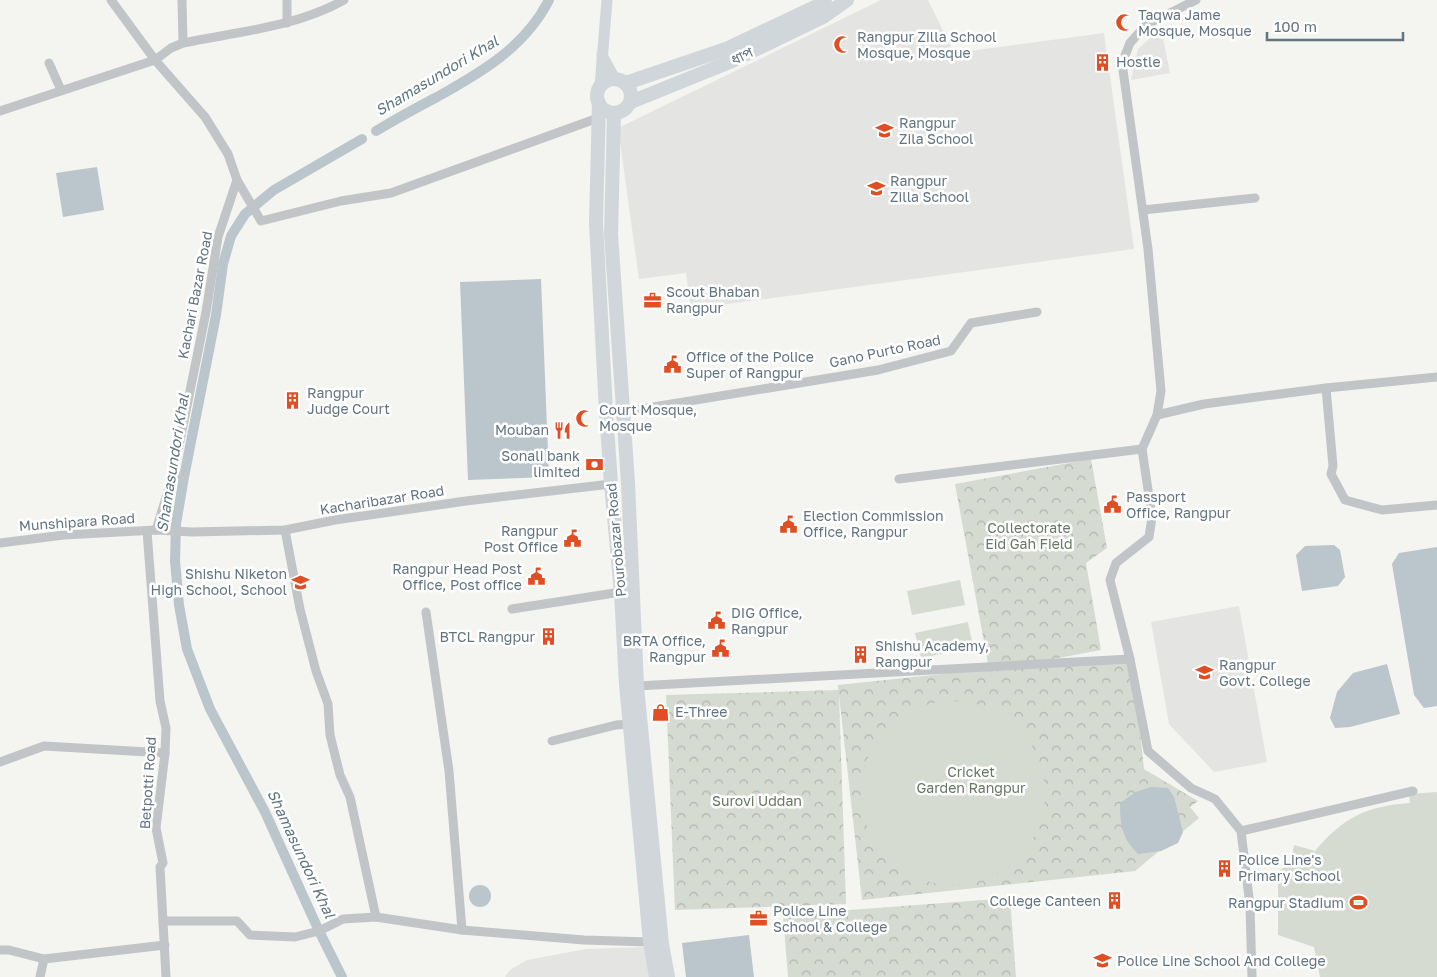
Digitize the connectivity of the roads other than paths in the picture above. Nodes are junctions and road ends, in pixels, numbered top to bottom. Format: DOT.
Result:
graph roads {
  1 [pos="111,0"];
  2 [pos="182,0"];
  3 [pos="287,0"];
  4 [pos="344,0"];
  5 [pos="607,0"];
  6 [pos="825,0"];
  7 [pos="847,0"];
  8 [pos="1196,0"];
  9 [pos="327,5"];
  10 [pos="287,23"];
  11 [pos="183,43"];
  12 [pos="602,55"];
  13 [pos="152,56"];
  14 [pos="49,63"];
  15 [pos="621,81"];
  16 [pos="600,86"];
  17 [pos="61,90"];
  18 [pos="630,102"];
  19 [pos="599,103"];
  20 [pos="0,111"];
  21 [pos="614,113"];
  22 [pos="598,118"];
  23 [pos="237,180"];
  24 [pos="1255,198"];
  25 [pos="1143,210"];
  26 [pos="206,312"];
  27 [pos="1037,312"];
  28 [pos="216,315"];
  29 [pos="1437,377"];
  30 [pos="1326,388"];
  31 [pos="188,404"];
  32 [pos="198,407"];
  33 [pos="606,411"];
  34 [pos="623,412"];
  35 [pos="1156,415"];
  36 [pos="1142,449"];
  37 [pos="173,475"];
  38 [pos="184,477"];
  39 [pos="899,479"];
  40 [pos="611,484"];
  41 [pos="1437,505"];
  42 [pos="285,530"];
  43 [pos="152,531"];
  44 [pos="0,542"];
  45 [pos="621,592"];
  46 [pos="512,609"];
  47 [pos="426,612"];
  48 [pos="1130,659"];
  49 [pos="637,686"];
  50 [pos="630,724"];
  51 [pos="552,741"];
  52 [pos="165,753"];
  53 [pos="0,762"];
  54 [pos="1413,791"];
  55 [pos="1241,831"];
  56 [pos="376,917"];
  57 [pos="163,921"];
  58 [pos="462,930"];
  59 [pos="650,942"];
  60 [pos="165,945"];
  61 [pos="0,950"];
  62 [pos="44,959"];
  63 [pos="40,977"];
  64 [pos="166,977"];
  65 [pos="656,977"];
  66 [pos="668,977"];
  67 [pos="1252,977"];
  1 -- 13 [label="street"];
  2 -- 11 [label="street"];
  3 -- 10 [label="street"];
  4 -- 9 [label="street"];
  5 -- 12 [label="main road"];
  6 -- 15 [label="highway, ধাপ"];
  7 -- 18 [label="highway, ধাপ"];
  8 -- 25 [label="street"];
  9 -- 10 [label="street"];
  10 -- 11 [label="street"];
  11 -- 13 [label="street"];
  12 -- 15 [label="main road"];
  12 -- 16 [label="main road"];
  13 -- 17 [label="street"];
  13 -- 23 [label="street"];
  14 -- 17 [label="street"];
  15 -- 16 [label="highway, ধাপ"];
  15 -- 18 [label="highway"];
  16 -- 19 [label="highway"];
  17 -- 20 [label="street"];
  18 -- 21 [label="highway, ধাপ"];
  19 -- 21 [label="highway"];
  19 -- 22 [label="highway, Pourobazar Road"];
  21 -- 34 [label="highway, Pourobazar Road"];
  22 -- 23 [label="street"];
  22 -- 33 [label="highway, Pourobazar Road"];
  23 -- 26 [label="street, Kachari Bazar Road"];
  24 -- 25 [label="street"];
  25 -- 35 [label="street"];
  26 -- 28 [label="street"];
  26 -- 31 [label="street, Kachari Bazar Road"];
  27 -- 34 [label="street, Gano Purto Road"];
  29 -- 30 [label="street"];
  30 -- 35 [label="street"];
  30 -- 41 [label="street"];
  31 -- 32 [label="street"];
  31 -- 37 [label="street, Kachari Bazar Road"];
  33 -- 34 [label="street, Gano Purto Road"];
  33 -- 40 [label="highway, Pourobazar Road"];
  34 -- 49 [label="highway, Pourobazar Road"];
  35 -- 36 [label="street"];
  36 -- 39 [label="street"];
  36 -- 48 [label="street"];
  37 -- 38 [label="street"];
  37 -- 43 [label="street, Kachari Bazar Road"];
  40 -- 42 [label="street, Kacharibazar Road"];
  40 -- 45 [label="highway, Pourobazar Road"];
  42 -- 43 [label="street, Kacharibazar Road"];
  42 -- 56 [label="street"];
  43 -- 44 [label="street, Munshipara Road"];
  43 -- 52 [label="street, Betpotti Road"];
  45 -- 46 [label="street"];
  45 -- 50 [label="highway, Pourobazar Road"];
  47 -- 58 [label="street"];
  48 -- 49 [label="street"];
  48 -- 55 [label="street"];
  49 -- 66 [label="highway, Pourobazar Road"];
  50 -- 51 [label="street"];
  50 -- 59 [label="highway, Pourobazar Road"];
  52 -- 53 [label="street"];
  52 -- 57 [label="street, Betpotti Road"];
  54 -- 55 [label="street"];
  55 -- 67 [label="street"];
  56 -- 57 [label="street"];
  56 -- 58 [label="street"];
  57 -- 60 [label="street, Betpotti Road"];
  58 -- 59 [label="street"];
  59 -- 65 [label="highway, Pourobazar Road"];
  60 -- 62 [label="street"];
  60 -- 64 [label="street, Betpotti Road"];
  61 -- 62 [label="street"];
  62 -- 63 [label="street"];
}
